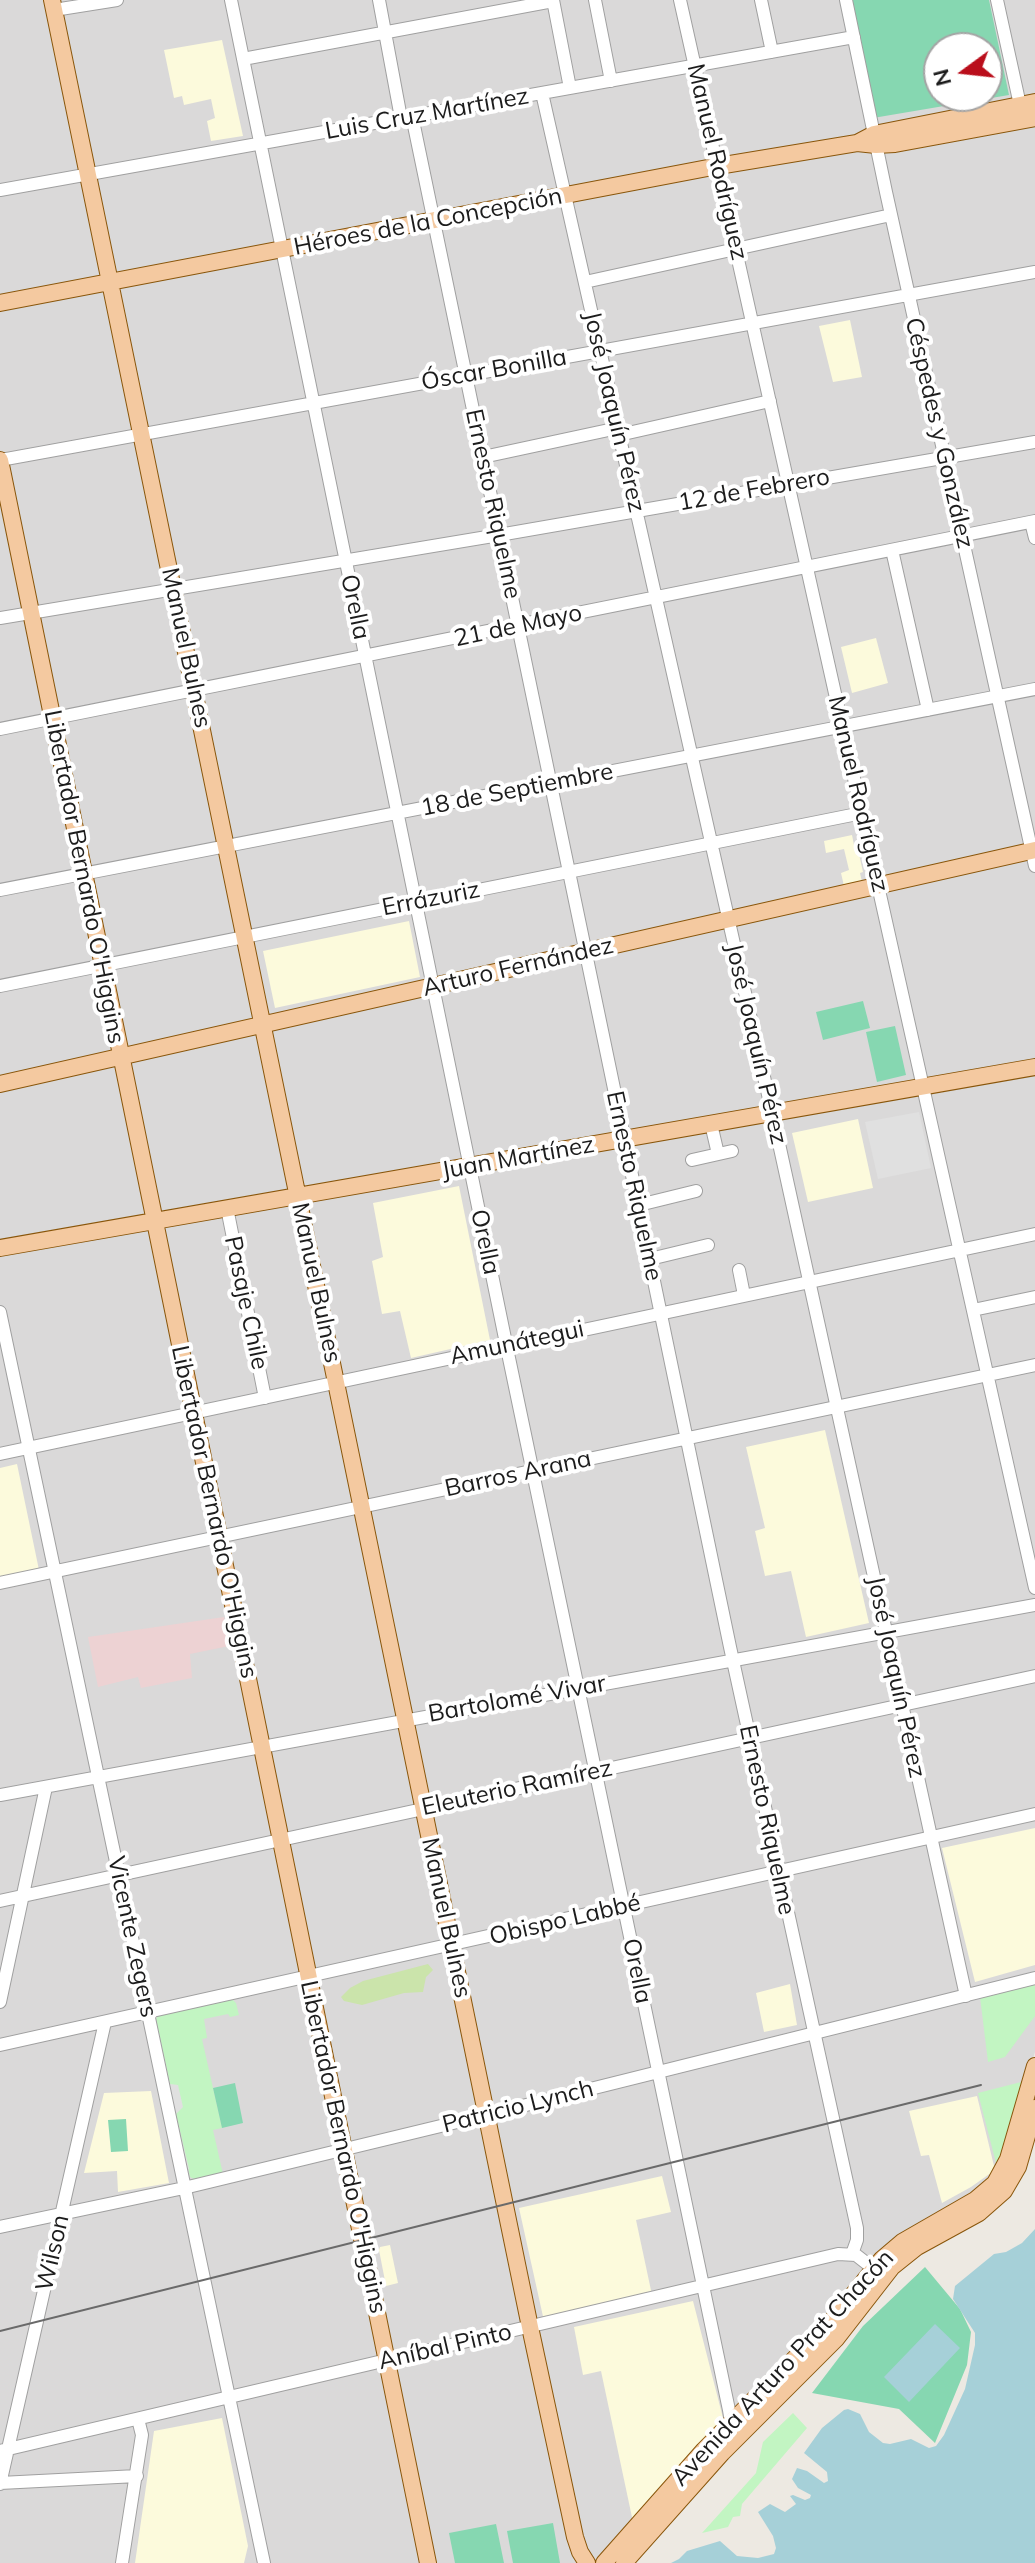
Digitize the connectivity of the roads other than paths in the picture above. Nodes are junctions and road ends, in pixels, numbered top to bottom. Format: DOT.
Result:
graph roads {
  1 [pos="117,0"];
  2 [pos="231,0"];
  3 [pos="379,0"];
  4 [pos="553,0"];
  5 [pos="595,0"];
  6 [pos="680,0"];
  7 [pos="761,0"];
  8 [pos="846,0"];
  9 [pos="997,0"];
  10 [pos="53,5"];
  11 [pos="385,32"];
  12 [pos="854,37"];
  13 [pos="772,52"];
  14 [pos="243,59"];
  15 [pos="695,66"];
  16 [pos="611,81"];
  17 [pos="570,88"];
  18 [pos="542,93"];
  19 [pos="1028,103"];
  20 [pos="1035,116"];
  21 [pos="406,117"];
  22 [pos="875,140"];
  23 [pos="260,143"];
  24 [pos="718,166"];
  25 [pos="88,174"];
  26 [pos="0,190"];
  27 [pos="565,196"];
  28 [pos="891,215"];
  29 [pos="434,221"];
  30 [pos="736,247"];
  31 [pos="282,250"];
  32 [pos="1035,272"];
  33 [pos="585,282"];
  34 [pos="111,283"];
  35 [pos="909,295"];
  36 [pos="0,303"];
  37 [pos="753,323"];
  38 [pos="600,351"];
  39 [pos="466,375"];
  40 [pos="770,401"];
  41 [pos="314,403"];
  42 [pos="618,432"];
  43 [pos="142,435"];
  44 [pos="1035,442"];
  45 [pos="483,457"];
  46 [pos="945,457"];
  47 [pos="0,460"];
  48 [pos="789,484"];
  49 [pos="636,511"];
  50 [pos="1033,522"];
  51 [pos="499,535"];
  52 [pos="962,536"];
  53 [pos="1035,538"];
  54 [pos="892,550"];
  55 [pos="346,560"];
  56 [pos="807,567"];
  57 [pos="173,589"];
  58 [pos="656,597"];
  59 [pos="31,613"];
  60 [pos="0,618"];
  61 [pos="518,625"];
  62 [pos="366,657"];
  63 [pos="1035,689"];
  64 [pos="194,691"];
  65 [pos="998,696"];
  66 [pos="928,710"];
  67 [pos="52,719"];
  68 [pos="843,726"];
  69 [pos="0,729"];
  70 [pos="691,756"];
  71 [pos="551,783"];
  72 [pos="397,813"];
  73 [pos="862,813"];
  74 [pos="711,843"];
  75 [pos="226,846"];
  76 [pos="1034,855"];
  77 [pos="569,872"];
  78 [pos="84,874"];
  79 [pos="878,885"];
  80 [pos="0,890"];
  81 [pos="416,902"];
  82 [pos="728,919"];
  83 [pos="245,937"];
  84 [pos="586,951"];
  85 [pos="102,965"];
  86 [pos="0,986"];
  87 [pos="433,986"];
  88 [pos="263,1024"];
  89 [pos="121,1056"];
  90 [pos="1035,1067"];
  91 [pos="0,1084"];
  92 [pos="923,1087"];
  93 [pos="772,1113"];
  94 [pos="711,1124"];
  95 [pos="625,1139"];
  96 [pos="732,1151"];
  97 [pos="718,1154"];
  98 [pos="692,1160"];
  99 [pos="470,1166"];
  100 [pos="696,1191"];
  101 [pos="298,1196"];
  102 [pos="639,1205"];
  103 [pos="227,1208"];
  104 [pos="155,1221"];
  105 [pos="1035,1234"];
  106 [pos="708,1245"];
  107 [pos="0,1248"];
  108 [pos="959,1249"];
  109 [pos="650,1259"];
  110 [pos="739,1270"];
  111 [pos="809,1281"];
  112 [pos="744,1295"];
  113 [pos="1035,1297"];
  114 [pos="973,1310"];
  115 [pos="0,1312"];
  116 [pos="661,1312"];
  117 [pos="506,1345"];
  118 [pos="1035,1365"];
  119 [pos="987,1375"];
  120 [pos="336,1382"];
  121 [pos="265,1398"];
  122 [pos="836,1407"];
  123 [pos="194,1413"];
  124 [pos="687,1439"];
  125 [pos="29,1448"];
  126 [pos="0,1454"];
  127 [pos="533,1471"];
  128 [pos="362,1507"];
  129 [pos="219,1537"];
  130 [pos="55,1572"];
  131 [pos="0,1583"];
  132 [pos="1035,1588"];
  133 [pos="1035,1605"];
  134 [pos="886,1632"];
  135 [pos="733,1660"];
  136 [pos="1035,1676"];
  137 [pos="578,1688"];
  138 [pos="902,1705"];
  139 [pos="406,1720"];
  140 [pos="750,1737"];
  141 [pos="262,1746"];
  142 [pos="595,1771"];
  143 [pos="98,1777"];
  144 [pos="46,1787"];
  145 [pos="0,1795"];
  146 [pos="424,1808"];
  147 [pos="1035,1814"];
  148 [pos="931,1838"];
  149 [pos="281,1839"];
  150 [pos="779,1872"];
  151 [pos="119,1875"];
  152 [pos="24,1896"];
  153 [pos="0,1901"];
  154 [pos="624,1907"];
  155 [pos="452,1946"];
  156 [pos="309,1977"];
  157 [pos="1035,1978"];
  158 [pos="966,1996"];
  159 [pos="0,2002"];
  160 [pos="148,2012"];
  161 [pos="105,2022"];
  162 [pos="813,2034"];
  163 [pos="0,2045"];
  164 [pos="1035,2066"];
  165 [pos="658,2072"];
  166 [pos="1035,2108"];
  167 [pos="487,2115"];
  168 [pos="344,2149"];
  169 [pos="184,2188"];
  170 [pos="62,2212"];
  171 [pos="0,2227"];
  172 [pos="852,2254"];
  173 [pos="879,2273"];
  174 [pos="703,2286"];
  175 [pos="530,2327"];
  176 [pos="387,2361"];
  177 [pos="229,2398"];
  178 [pos="138,2419"];
  179 [pos="736,2428"];
  180 [pos="4,2450"];
  181 [pos="137,2476"];
  182 [pos="0,2484"];
  183 [pos="258,2533"];
  184 [pos="122,2563"];
  185 [pos="253,2563"];
  186 [pos="264,2563"];
  187 [pos="428,2563"];
  188 [pos="587,2563"];
  189 [pos="604,2563"];
  190 [pos="624,2563"];
  1 -- 10 [label="street"];
  2 -- 14 [label="street, Orella"];
  3 -- 11 [label="street, Ernesto Riquelme"];
  4 -- 11 [label="street"];
  4 -- 17 [label="street"];
  5 -- 16 [label="street"];
  6 -- 15 [label="street, Manuel Rodríguez"];
  7 -- 13 [label="street"];
  8 -- 12 [label="street, Céspedes y González"];
  9 -- 19 [label="street"];
  10 -- 25 [label="main road, Manuel Bulnes"];
  11 -- 14 [label="street"];
  11 -- 21 [label="street, Ernesto Riquelme"];
  12 -- 13 [label="street, Luis Cruz Martínez"];
  12 -- 22 [label="street, Céspedes y González"];
  13 -- 15 [label="street, Luis Cruz Martínez"];
  14 -- 23 [label="street, Orella"];
  15 -- 16 [label="street, Luis Cruz Martínez"];
  15 -- 24 [label="street, Manuel Rodríguez"];
  16 -- 17 [label="street, Luis Cruz Martínez"];
  17 -- 18 [label="street, Luis Cruz Martínez"];
  18 -- 21 [label="street, Luis Cruz Martínez"];
  18 -- 27 [label="street, José Joaquín Pérez"];
  19 -- 20 [label="street"];
  19 -- 22 [label="main road, Héroes de la Concepción"];
  20 -- 22 [label="main road, Héroes de la Concepción"];
  21 -- 23 [label="street, Luis Cruz Martínez"];
  21 -- 29 [label="street, Ernesto Riquelme"];
  22 -- 24 [label="main road, Héroes de la Concepción"];
  22 -- 28 [label="street, Céspedes y González"];
  23 -- 25 [label="street, Luis Cruz Martínez"];
  23 -- 31 [label="street, Orella"];
  24 -- 27 [label="main road, Héroes de la Concepción"];
  24 -- 30 [label="street, Manuel Rodríguez"];
  25 -- 26 [label="street, Luis Cruz Martínez"];
  25 -- 34 [label="main road, Manuel Bulnes"];
  27 -- 29 [label="main road, Héroes de la Concepción"];
  27 -- 33 [label="street, José Joaquín Pérez"];
  28 -- 30 [label="street"];
  28 -- 35 [label="street, Céspedes y González"];
  29 -- 31 [label="main road, Héroes de la Concepción"];
  29 -- 39 [label="street, Ernesto Riquelme"];
  30 -- 33 [label="street"];
  30 -- 37 [label="street, Manuel Rodríguez"];
  31 -- 34 [label="main road, Héroes de la Concepción"];
  31 -- 41 [label="street, Orella"];
  32 -- 35 [label="street, Óscar Bonilla"];
  33 -- 38 [label="street, José Joaquín Pérez"];
  34 -- 36 [label="main road, Héroes de la Concepción"];
  34 -- 43 [label="main road, Manuel Bulnes"];
  35 -- 37 [label="street, Óscar Bonilla"];
  35 -- 46 [label="street, Céspedes y González"];
  37 -- 38 [label="street, Óscar Bonilla"];
  37 -- 40 [label="street, Manuel Rodríguez"];
  38 -- 39 [label="street, Óscar Bonilla"];
  38 -- 42 [label="street, José Joaquín Pérez"];
  39 -- 41 [label="street, Óscar Bonilla"];
  39 -- 45 [label="street, Ernesto Riquelme"];
  40 -- 42 [label="street"];
  40 -- 48 [label="street, Manuel Rodríguez"];
  41 -- 43 [label="street, Óscar Bonilla"];
  41 -- 55 [label="street, Orella"];
  42 -- 45 [label="street"];
  42 -- 49 [label="street, José Joaquín Pérez"];
  43 -- 47 [label="street, Óscar Bonilla"];
  43 -- 57 [label="main road, Manuel Bulnes"];
  44 -- 46 [label="street, 12 de Febrero"];
  45 -- 51 [label="street, Ernesto Riquelme"];
  46 -- 48 [label="street, 12 de Febrero"];
  46 -- 52 [label="street, Céspedes y González"];
  47 -- 59 [label="main road, Libertador Bernardo O'Higgins"];
  48 -- 49 [label="street, 12 de Febrero"];
  48 -- 56 [label="street, Manuel Rodríguez"];
  49 -- 51 [label="street, 12 de Febrero"];
  49 -- 58 [label="street, José Joaquín Pérez"];
  50 -- 52 [label="street, 21 de Mayo"];
  50 -- 53 [label="street"];
  51 -- 55 [label="street, 12 de Febrero"];
  51 -- 61 [label="street, Ernesto Riquelme"];
  52 -- 54 [label="street, 21 de Mayo"];
  52 -- 65 [label="street, Céspedes y González"];
  54 -- 56 [label="street, 21 de Mayo"];
  54 -- 66 [label="street"];
  55 -- 57 [label="street, 12 de Febrero"];
  55 -- 62 [label="street, Orella"];
  56 -- 58 [label="street, 21 de Mayo"];
  56 -- 68 [label="street, Manuel Rodríguez"];
  57 -- 59 [label="street, 12 de Febrero"];
  57 -- 64 [label="main road, Manuel Bulnes"];
  58 -- 61 [label="street, 21 de Mayo"];
  58 -- 70 [label="street, José Joaquín Pérez"];
  59 -- 60 [label="street, 12 de Febrero"];
  59 -- 67 [label="main road, Libertador Bernardo O'Higgins"];
  61 -- 62 [label="street, 21 de Mayo"];
  61 -- 71 [label="street, Ernesto Riquelme"];
  62 -- 64 [label="street, 21 de Mayo"];
  62 -- 72 [label="street, Orella"];
  63 -- 65 [label="street, 18 de Septiembre"];
  64 -- 67 [label="street, 21 de Mayo"];
  64 -- 75 [label="main road, Manuel Bulnes"];
  65 -- 66 [label="street, 18 de Septiembre"];
  65 -- 76 [label="street, Céspedes y González"];
  66 -- 68 [label="street, 18 de Septiembre"];
  67 -- 69 [label="street, 21 de Mayo"];
  67 -- 78 [label="main road, Libertador Bernardo O'Higgins"];
  68 -- 70 [label="street, 18 de Septiembre"];
  68 -- 73 [label="street, Manuel Rodríguez"];
  70 -- 71 [label="street, 18 de Septiembre"];
  70 -- 74 [label="street, José Joaquín Pérez"];
  71 -- 72 [label="street, 18 de Septiembre"];
  71 -- 77 [label="street, Ernesto Riquelme"];
  72 -- 75 [label="street, 18 de Septiembre"];
  72 -- 81 [label="street, Orella"];
  73 -- 74 [label="street, Errázuriz"];
  73 -- 79 [label="street, Manuel Rodríguez"];
  74 -- 77 [label="street, Errázuriz"];
  74 -- 82 [label="street, José Joaquín Pérez"];
  75 -- 78 [label="street, 18 de Septiembre"];
  75 -- 83 [label="main road, Manuel Bulnes"];
  76 -- 79 [label="main road, Arturo Fernández"];
  77 -- 81 [label="street, Errázuriz"];
  77 -- 84 [label="street, Ernesto Riquelme"];
  78 -- 80 [label="street, 18 de Septiembre"];
  78 -- 85 [label="main road, Libertador Bernardo O'Higgins"];
  79 -- 82 [label="main road, Arturo Fernández"];
  79 -- 92 [label="street, Manuel Rodríguez"];
  81 -- 83 [label="street, Errázuriz"];
  81 -- 87 [label="street, Orella"];
  82 -- 84 [label="main road, Arturo Fernández"];
  82 -- 93 [label="street, José Joaquín Pérez"];
  83 -- 85 [label="street, Errázuriz"];
  83 -- 88 [label="main road, Manuel Bulnes"];
  84 -- 87 [label="main road, Arturo Fernández"];
  84 -- 95 [label="street, Ernesto Riquelme"];
  85 -- 86 [label="street, Errázuriz"];
  85 -- 89 [label="main road, Libertador Bernardo O'Higgins"];
  87 -- 88 [label="main road, Arturo Fernández"];
  87 -- 99 [label="street, Orella"];
  88 -- 89 [label="main road, Arturo Fernández"];
  88 -- 101 [label="main road, Manuel Bulnes"];
  89 -- 91 [label="main road, Arturo Fernández"];
  89 -- 104 [label="main road, Libertador Bernardo O'Higgins"];
  90 -- 92 [label="main road, Juan Martínez"];
  92 -- 93 [label="main road, Juan Martínez"];
  92 -- 108 [label="street, Manuel Rodríguez"];
  93 -- 94 [label="main road, Juan Martínez"];
  93 -- 111 [label="street, José Joaquín Pérez"];
  94 -- 95 [label="main road, Juan Martínez"];
  94 -- 97 [label="street"];
  95 -- 99 [label="main road, Juan Martínez"];
  95 -- 102 [label="street, Ernesto Riquelme"];
  96 -- 97 [label="street"];
  97 -- 98 [label="street"];
  99 -- 101 [label="main road, Juan Martínez"];
  99 -- 117 [label="street, Orella"];
  100 -- 102 [label="street"];
  101 -- 103 [label="main road, Juan Martínez"];
  101 -- 120 [label="main road, Manuel Bulnes"];
  102 -- 109 [label="street, Ernesto Riquelme"];
  103 -- 104 [label="main road, Juan Martínez"];
  103 -- 121 [label="street, Pasaje Chile"];
  104 -- 107 [label="main road, Juan Martínez"];
  104 -- 123 [label="main road, Libertador Bernardo O'Higgins"];
  105 -- 108 [label="street, Amunátegui"];
  106 -- 109 [label="street"];
  108 -- 111 [label="street, Amunátegui"];
  108 -- 114 [label="street, Manuel Rodríguez"];
  109 -- 116 [label="street, Ernesto Riquelme"];
  110 -- 112 [label="street"];
  111 -- 112 [label="street, Amunátegui"];
  111 -- 122 [label="street, José Joaquín Pérez"];
  112 -- 116 [label="street, Amunátegui"];
  113 -- 114 [label="street"];
  114 -- 119 [label="street, Manuel Rodríguez"];
  115 -- 125 [label="street, Vicente Zegers"];
  116 -- 117 [label="street, Amunátegui"];
  116 -- 124 [label="street, Ernesto Riquelme"];
  117 -- 120 [label="street, Amunátegui"];
  117 -- 127 [label="street, Orella"];
  118 -- 119 [label="street, Barros Arana"];
  119 -- 122 [label="street, Barros Arana"];
  119 -- 132 [label="street, Manuel Rodríguez"];
  120 -- 121 [label="street, Amunátegui"];
  120 -- 128 [label="main road, Manuel Bulnes"];
  121 -- 123 [label="street, Amunátegui"];
  122 -- 124 [label="street, Barros Arana"];
  122 -- 134 [label="street, José Joaquín Pérez"];
  123 -- 125 [label="street, Amunátegui"];
  123 -- 129 [label="main road, Libertador Bernardo O'Higgins"];
  124 -- 127 [label="street, Barros Arana"];
  124 -- 135 [label="street, Ernesto Riquelme"];
  125 -- 126 [label="street, Amunátegui"];
  125 -- 130 [label="street, Vicente Zegers"];
  127 -- 128 [label="street, Barros Arana"];
  127 -- 137 [label="street, Orella"];
  128 -- 129 [label="street, Barros Arana"];
  128 -- 139 [label="main road, Manuel Bulnes"];
  129 -- 130 [label="street, Barros Arana"];
  129 -- 141 [label="main road, Libertador Bernardo O'Higgins"];
  130 -- 131 [label="street, Barros Arana"];
  130 -- 143 [label="street, Vicente Zegers"];
  133 -- 134 [label="street, Bartolomé Vivar"];
  134 -- 135 [label="street, Bartolomé Vivar"];
  134 -- 138 [label="street, José Joaquín Pérez"];
  135 -- 137 [label="street, Bartolomé Vivar"];
  135 -- 140 [label="street, Ernesto Riquelme"];
  136 -- 138 [label="street, Eleuterio Ramírez"];
  137 -- 139 [label="street, Bartolomé Vivar"];
  137 -- 142 [label="street, Orella"];
  138 -- 140 [label="street, Eleuterio Ramírez"];
  138 -- 148 [label="street, José Joaquín Pérez"];
  139 -- 141 [label="street, Bartolomé Vivar"];
  139 -- 146 [label="main road, Manuel Bulnes"];
  140 -- 142 [label="street, Eleuterio Ramírez"];
  140 -- 150 [label="street, Ernesto Riquelme"];
  141 -- 143 [label="street, Bartolomé Vivar"];
  141 -- 149 [label="main road, Libertador Bernardo O'Higgins"];
  142 -- 146 [label="street, Eleuterio Ramírez"];
  142 -- 154 [label="street, Orella"];
  143 -- 144 [label="street, Bartolomé Vivar"];
  143 -- 151 [label="street, Vicente Zegers"];
  144 -- 145 [label="street, Bartolomé Vivar"];
  144 -- 152 [label="street"];
  146 -- 149 [label="street, Eleuterio Ramírez"];
  146 -- 155 [label="main road, Manuel Bulnes"];
  147 -- 148 [label="street, Obispo Labbé"];
  148 -- 150 [label="street, Obispo Labbé"];
  148 -- 158 [label="street, José Joaquín Pérez"];
  149 -- 151 [label="street, Eleuterio Ramírez"];
  149 -- 156 [label="main road, Libertador Bernardo O'Higgins"];
  150 -- 154 [label="street, Obispo Labbé"];
  150 -- 162 [label="street, Ernesto Riquelme"];
  151 -- 152 [label="street, Eleuterio Ramírez"];
  151 -- 160 [label="street, Vicente Zegers"];
  152 -- 153 [label="street, Eleuterio Ramírez"];
  152 -- 159 [label="street"];
  154 -- 155 [label="street, Obispo Labbé"];
  154 -- 165 [label="street, Orella"];
  155 -- 156 [label="street, Obispo Labbé"];
  155 -- 167 [label="main road, Manuel Bulnes"];
  156 -- 160 [label="street, Obispo Labbé"];
  156 -- 168 [label="main road, Libertador Bernardo O'Higgins"];
  157 -- 158 [label="street, Patricio Lynch"];
  158 -- 162 [label="street, Patricio Lynch"];
  160 -- 161 [label="street, Obispo Labbé"];
  160 -- 169 [label="street, Vicente Zegers"];
  161 -- 163 [label="street, Obispo Labbé"];
  161 -- 170 [label="street, Wilson"];
  162 -- 165 [label="street, Patricio Lynch"];
  162 -- 172 [label="street, Ernesto Riquelme"];
  164 -- 173 [label="main road, Avenida Arturo Prat Chacón"];
  165 -- 167 [label="street, Patricio Lynch"];
  165 -- 174 [label="street, Orella"];
  166 -- 173 [label="main road, Avenida Arturo Prat Chacón"];
  167 -- 168 [label="street, Patricio Lynch"];
  167 -- 175 [label="main road, Manuel Bulnes"];
  168 -- 169 [label="street, Patricio Lynch"];
  168 -- 176 [label="main road, Libertador Bernardo O'Higgins"];
  169 -- 170 [label="street, Patricio Lynch"];
  169 -- 177 [label="street, Vicente Zegers"];
  170 -- 171 [label="street, Patricio Lynch"];
  170 -- 180 [label="street, Wilson"];
  172 -- 173 [label="street"];
  172 -- 174 [label="street, Aníbal Pinto"];
  173 -- 179 [label="main road, Avenida Arturo Prat Chacón"];
  174 -- 175 [label="street, Aníbal Pinto"];
  174 -- 179 [label="street, Orella"];
  175 -- 176 [label="street, Aníbal Pinto"];
  175 -- 188 [label="main road, Manuel Bulnes"];
  176 -- 177 [label="street, Aníbal Pinto"];
  176 -- 187 [label="main road, Libertador Bernardo O'Higgins"];
  177 -- 178 [label="street, Aníbal Pinto"];
  177 -- 183 [label="street, Vicente Zegers"];
  178 -- 180 [label="street, Aníbal Pinto"];
  178 -- 181 [label="street"];
  179 -- 189 [label="main road, Avenida Arturo Prat Chacón"];
  179 -- 190 [label="main road, Avenida Arturo Prat Chacón"];
  180 -- 182 [label="street, Wilson"];
  181 -- 182 [label="street"];
  181 -- 184 [label="street"];
  183 -- 185 [label="street"];
  183 -- 186 [label="street, Vicente Zegers"];
}
